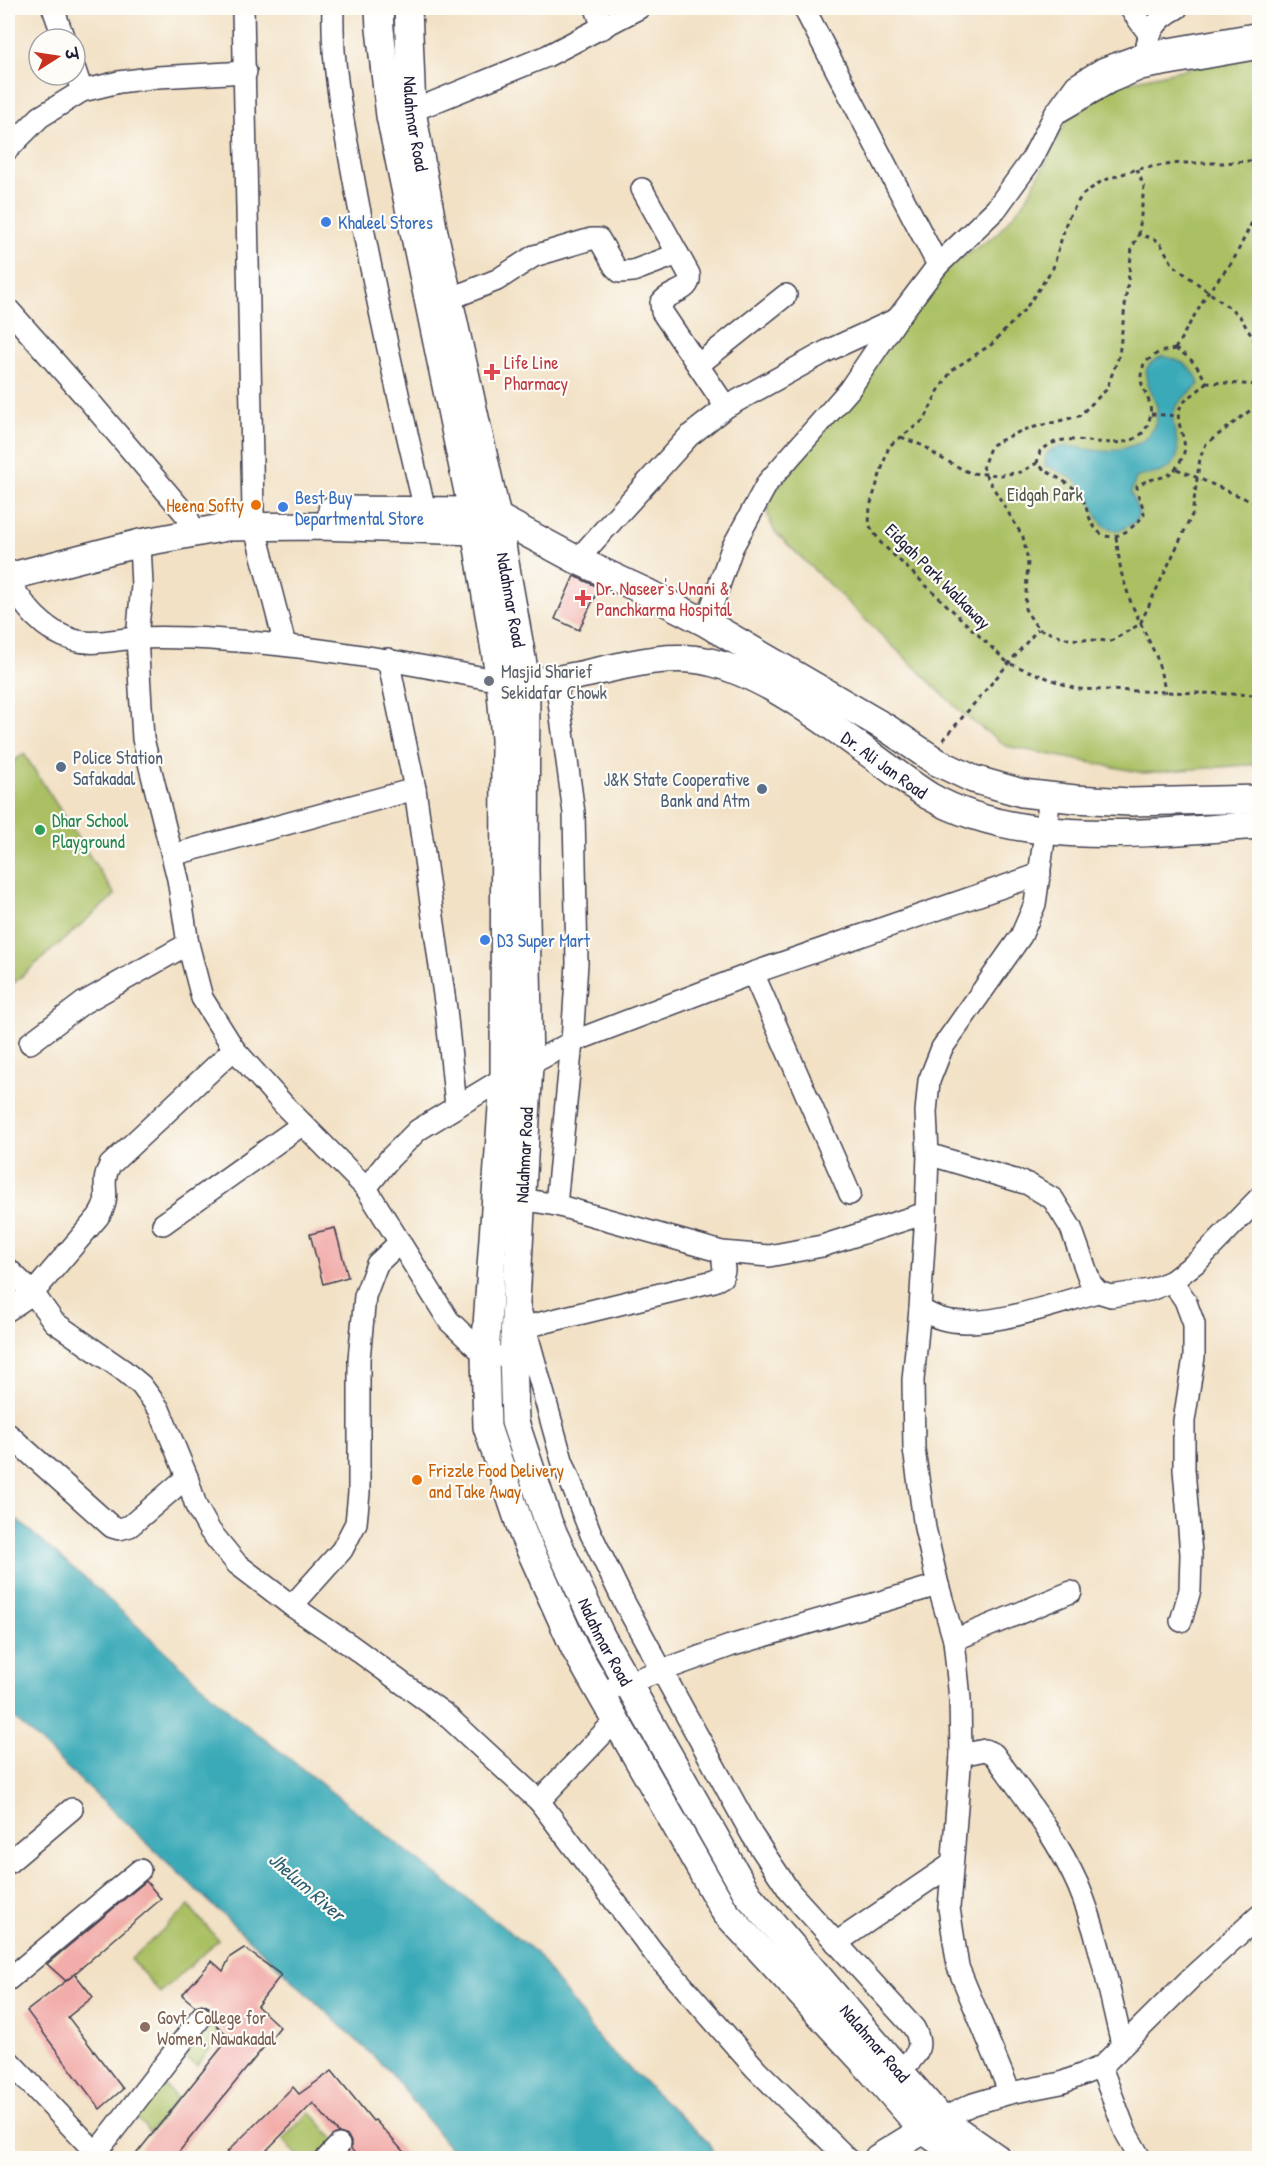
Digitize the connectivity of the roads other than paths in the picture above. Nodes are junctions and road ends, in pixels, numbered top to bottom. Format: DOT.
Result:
graph roads {
  1 [pos="53,8"];
  2 [pos="243,8"];
  3 [pos="333,8"];
  4 [pos="380,8"];
  5 [pos="408,8"];
  6 [pos="596,8"];
  7 [pos="639,8"];
  8 [pos="804,8"];
  9 [pos="1130,8"];
  10 [pos="1177,8"];
  11 [pos="60,27"];
  12 [pos="603,28"];
  13 [pos="1260,33"];
  14 [pos="1260,48"];
  15 [pos="1145,52"];
  16 [pos="246,72"];
  17 [pos="81,87"];
  18 [pos="82,91"];
  19 [pos="411,111"];
  20 [pos="9,142"];
  21 [pos="642,189"];
  22 [pos="424,230"];
  23 [pos="678,254"];
  24 [pos="938,265"];
  25 [pos="786,295"];
  26 [pos="449,299"];
  27 [pos="8,309"];
  28 [pos="897,319"];
  29 [pos="698,365"];
  30 [pos="726,407"];
  31 [pos="425,510"];
  32 [pos="254,518"];
  33 [pos="482,519"];
  34 [pos="190,524"];
  35 [pos="140,543"];
  36 [pos="577,560"];
  37 [pos="8,564"];
  38 [pos="8,579"];
  39 [pos="706,623"];
  40 [pos="137,638"];
  41 [pos="285,645"];
  42 [pos="388,659"];
  43 [pos="556,680"];
  44 [pos="500,681"];
  45 [pos="526,681"];
  46 [pos="415,789"];
  47 [pos="1050,797"];
  48 [pos="1260,799"];
  49 [pos="1260,825"];
  50 [pos="1046,831"];
  51 [pos="172,855"];
  52 [pos="1040,874"];
  53 [pos="188,944"];
  54 [pos="753,973"];
  55 [pos="572,1042"];
  56 [pos="30,1043"];
  57 [pos="234,1048"];
  58 [pos="529,1065"];
  59 [pos="504,1078"];
  60 [pos="456,1106"];
  61 [pos="303,1124"];
  62 [pos="928,1154"];
  63 [pos="366,1188"];
  64 [pos="850,1194"];
  65 [pos="1260,1197"];
  66 [pos="522,1199"];
  67 [pos="556,1205"];
  68 [pos="926,1214"];
  69 [pos="163,1224"];
  70 [pos="400,1242"];
  71 [pos="722,1252"];
  72 [pos="8,1269"];
  73 [pos="1172,1281"];
  74 [pos="1098,1292"];
  75 [pos="33,1293"];
  76 [pos="516,1297"];
  77 [pos="8,1310"];
  78 [pos="920,1310"];
  79 [pos="525,1327"];
  80 [pos="484,1355"];
  81 [pos="513,1356"];
  82 [pos="8,1434"];
  83 [pos="187,1477"];
  84 [pos="938,1585"];
  85 [pos="1071,1592"];
  86 [pos="292,1606"];
  87 [pos="1181,1621"];
  88 [pos="954,1640"];
  89 [pos="662,1670"];
  90 [pos="628,1684"];
  91 [pos="600,1692"];
  92 [pos="616,1720"];
  93 [pos="961,1755"];
  94 [pos="539,1801"];
  95 [pos="72,1809"];
  96 [pos="8,1863"];
  97 [pos="952,1864"];
  98 [pos="140,1869"];
  99 [pos="1260,1915"];
  100 [pos="836,1943"];
  101 [pos="8,1980"];
  102 [pos="201,2017"];
  103 [pos="1122,2044"];
  104 [pos="8,2060"];
  105 [pos="1101,2067"];
  106 [pos="899,2071"];
  107 [pos="1010,2093"];
  108 [pos="932,2124"];
  109 [pos="99,2156"];
  110 [pos="847,2158"];
  111 [pos="878,2158"];
  112 [pos="963,2158"];
  113 [pos="997,2158"];
  114 [pos="1140,2158"];
  1 -- 11 [label="street"];
  2 -- 16 [label="street"];
  3 -- 31 [label="street"];
  4 -- 22 [label="main road, Nalahmar Road"];
  5 -- 19 [label="main road, Nalahmar Road"];
  6 -- 12 [label="street"];
  7 -- 12 [label="street"];
  8 -- 24 [label="street"];
  9 -- 15 [label="street"];
  10 -- 15 [label="street"];
  12 -- 19 [label="street"];
  13 -- 15 [label="street"];
  14 -- 15 [label="street"];
  15 -- 24 [label="street"];
  16 -- 18 [label="street"];
  16 -- 32 [label="street"];
  17 -- 18 [label="street"];
  18 -- 20 [label="street"];
  19 -- 22 [label="main road, Nalahmar Road"];
  21 -- 23 [label="street"];
  22 -- 26 [label="main road, Nalahmar Road"];
  22 -- 33 [label="main road, Nalahmar Road"];
  23 -- 26 [label="street"];
  23 -- 29 [label="street"];
  24 -- 28 [label="street"];
  25 -- 29 [label="street"];
  26 -- 33 [label="main road, Nalahmar Road"];
  27 -- 34 [label="street"];
  28 -- 30 [label="street"];
  28 -- 39 [label="street"];
  29 -- 30 [label="street"];
  30 -- 36 [label="street"];
  31 -- 32 [label="main road"];
  31 -- 33 [label="main road"];
  32 -- 33 [label="main road"];
  32 -- 34 [label="main road"];
  32 -- 41 [label="street"];
  33 -- 36 [label="main road, Dr. Ali Jan Road"];
  33 -- 44 [label="main road, Nalahmar Road"];
  33 -- 45 [label="main road, Nalahmar Road"];
  34 -- 35 [label="main road"];
  34 -- 37 [label="main road"];
  35 -- 38 [label="main road"];
  35 -- 40 [label="street"];
  36 -- 39 [label="main road, Dr. Ali Jan Road"];
  38 -- 40 [label="street"];
  39 -- 47 [label="main road, Dr. Ali Jan Road"];
  40 -- 41 [label="street"];
  40 -- 51 [label="street"];
  41 -- 42 [label="street"];
  42 -- 44 [label="street"];
  42 -- 46 [label="street"];
  43 -- 45 [label="main road, Dr. Ali Jan Road"];
  43 -- 50 [label="main road, Dr. Ali Jan Road"];
  43 -- 55 [label="street"];
  44 -- 45 [label="main road"];
  44 -- 59 [label="main road, Nalahmar Road"];
  45 -- 58 [label="main road, Nalahmar Road"];
  46 -- 51 [label="street"];
  46 -- 60 [label="street"];
  47 -- 48 [label="main road, Dr. Ali Jan Road"];
  47 -- 50 [label="street"];
  49 -- 50 [label="main road, Dr. Ali Jan Road"];
  50 -- 52 [label="street"];
  51 -- 53 [label="street"];
  52 -- 54 [label="street"];
  52 -- 62 [label="street"];
  53 -- 56 [label="street"];
  53 -- 57 [label="street"];
  54 -- 55 [label="street"];
  54 -- 64 [label="street"];
  55 -- 58 [label="street"];
  55 -- 67 [label="street"];
  57 -- 61 [label="street"];
  57 -- 75 [label="street"];
  58 -- 59 [label="street"];
  58 -- 66 [label="main road, Nalahmar Road"];
  59 -- 60 [label="street"];
  59 -- 80 [label="main road, Nalahmar Road"];
  60 -- 63 [label="street"];
  61 -- 63 [label="street"];
  61 -- 69 [label="street"];
  62 -- 68 [label="street"];
  62 -- 74 [label="street"];
  63 -- 70 [label="street"];
  65 -- 73 [label="street"];
  66 -- 67 [label="street"];
  66 -- 76 [label="main road, Nalahmar Road"];
  67 -- 71 [label="street"];
  68 -- 71 [label="street"];
  68 -- 78 [label="street"];
  70 -- 80 [label="street"];
  70 -- 86 [label="street"];
  71 -- 79 [label="street"];
  72 -- 75 [label="street"];
  73 -- 74 [label="street"];
  73 -- 87 [label="street"];
  74 -- 78 [label="street"];
  75 -- 77 [label="street"];
  75 -- 83 [label="street"];
  76 -- 79 [label="street"];
  76 -- 81 [label="main road, Nalahmar Road"];
  78 -- 84 [label="street"];
  79 -- 89 [label="street"];
  80 -- 81 [label="street"];
  80 -- 91 [label="main road, Nalahmar Road"];
  81 -- 90 [label="main road, Nalahmar Road"];
  82 -- 83 [label="street"];
  83 -- 86 [label="street"];
  84 -- 88 [label="street"];
  84 -- 89 [label="street"];
  85 -- 88 [label="street"];
  86 -- 94 [label="street"];
  88 -- 93 [label="street"];
  89 -- 90 [label="street"];
  89 -- 100 [label="street"];
  90 -- 91 [label="street"];
  90 -- 106 [label="main road, Nalahmar Road"];
  91 -- 92 [label="main road, Nalahmar Road"];
  92 -- 94 [label="street"];
  92 -- 108 [label="main road, Nalahmar Road"];
  93 -- 97 [label="street"];
  93 -- 103 [label="street"];
  94 -- 110 [label="street"];
  95 -- 96 [label="street"];
  97 -- 100 [label="street"];
  97 -- 107 [label="street"];
  98 -- 101 [label="street"];
  99 -- 103 [label="street"];
  100 -- 106 [label="street"];
  102 -- 109 [label="street"];
  103 -- 105 [label="street"];
  104 -- 109 [label="street"];
  105 -- 107 [label="street"];
  105 -- 114 [label="street"];
  106 -- 108 [label="main road, Nalahmar Road"];
  107 -- 108 [label="street"];
  108 -- 111 [label="main road"];
  108 -- 112 [label="main road, Nalahmar Road"];
  108 -- 113 [label="main road, Nalahmar Road"];
}
